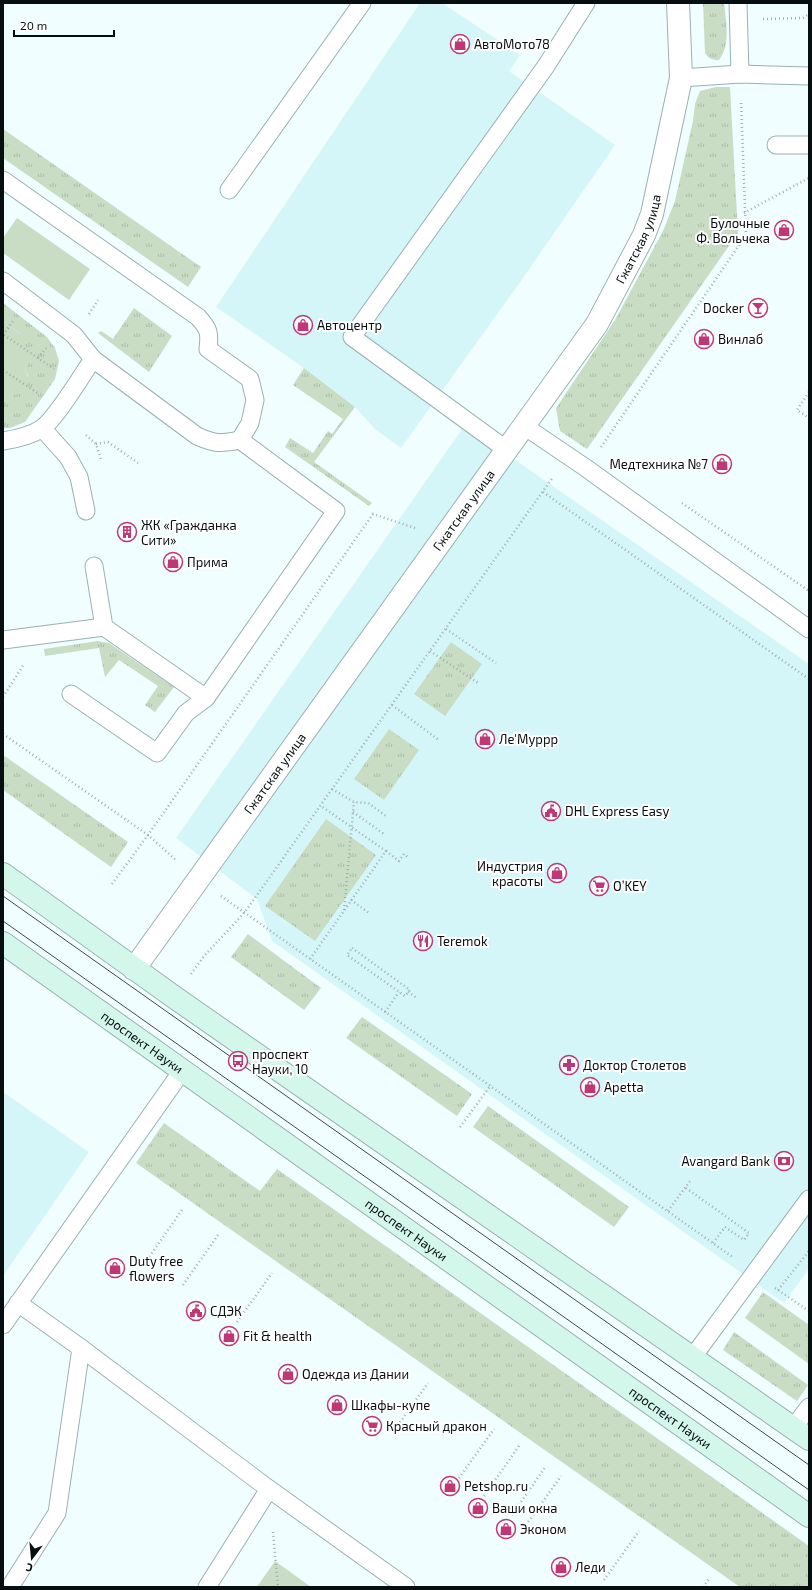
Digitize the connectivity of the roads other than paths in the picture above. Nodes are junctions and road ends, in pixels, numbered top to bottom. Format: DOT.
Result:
graph roads {
  1 [pos="362,3"];
  2 [pos="586,3"];
  3 [pos="678,3"];
  4 [pos="738,3"];
  5 [pos="740,74"];
  6 [pos="809,76"];
  7 [pos="681,78"];
  8 [pos="776,145"];
  9 [pos="809,145"];
  10 [pos="3,180"];
  11 [pos="229,190"];
  12 [pos="3,281"];
  13 [pos="93,359"];
  14 [pos="524,426"];
  15 [pos="42,428"];
  16 [pos="240,440"];
  17 [pos="3,441"];
  18 [pos="507,450"];
  19 [pos="86,511"];
  20 [pos="94,566"];
  21 [pos="104,627"];
  22 [pos="809,629"];
  23 [pos="3,640"];
  24 [pos="71,694"];
  25 [pos="206,698"];
  26 [pos="3,874"];
  27 [pos="3,943"];
  28 [pos="134,969"];
  29 [pos="182,1071"];
  30 [pos="809,1199"];
  31 [pos="18,1303"];
  32 [pos="3,1325"];
  33 [pos="82,1348"];
  34 [pos="692,1358"];
  35 [pos="809,1407"];
  36 [pos="801,1434"];
  37 [pos="270,1489"];
  38 [pos="809,1516"];
  39 [pos="10,1587"];
  40 [pos="207,1587"];
  41 [pos="406,1587"];
  1 -- 11 [label="lane"];
  2 -- 18 [label="lane"];
  3 -- 7 [label="street, Гжатская улица"];
  4 -- 5 [label="lane"];
  5 -- 6 [label="lane"];
  5 -- 7 [label="lane"];
  7 -- 14 [label="street, Гжатская улица"];
  8 -- 9 [label="lane"];
  10 -- 16 [label="lane"];
  12 -- 13 [label="lane"];
  13 -- 15 [label="lane"];
  13 -- 16 [label="lane"];
  14 -- 18 [label="street, Гжатская улица"];
  14 -- 22 [label="lane"];
  15 -- 17 [label="lane"];
  15 -- 19 [label="lane"];
  16 -- 25 [label="lane"];
  18 -- 28 [label="street, Гжатская улица"];
  20 -- 21 [label="lane"];
  21 -- 23 [label="lane"];
  21 -- 25 [label="lane"];
  24 -- 25 [label="lane"];
  26 -- 28 [label="main road"];
  27 -- 29 [label="main road, проспект Науки"];
  28 -- 34 [label="main road"];
  29 -- 31 [label="lane"];
  29 -- 38 [label="main road, проспект Науки"];
  30 -- 34 [label="lane"];
  31 -- 32 [label="lane"];
  31 -- 33 [label="lane"];
  33 -- 37 [label="lane"];
  33 -- 39 [label="lane"];
  34 -- 36 [label="main road"];
  35 -- 36 [label="lane"];
  37 -- 40 [label="lane"];
  37 -- 41 [label="lane"];
}
